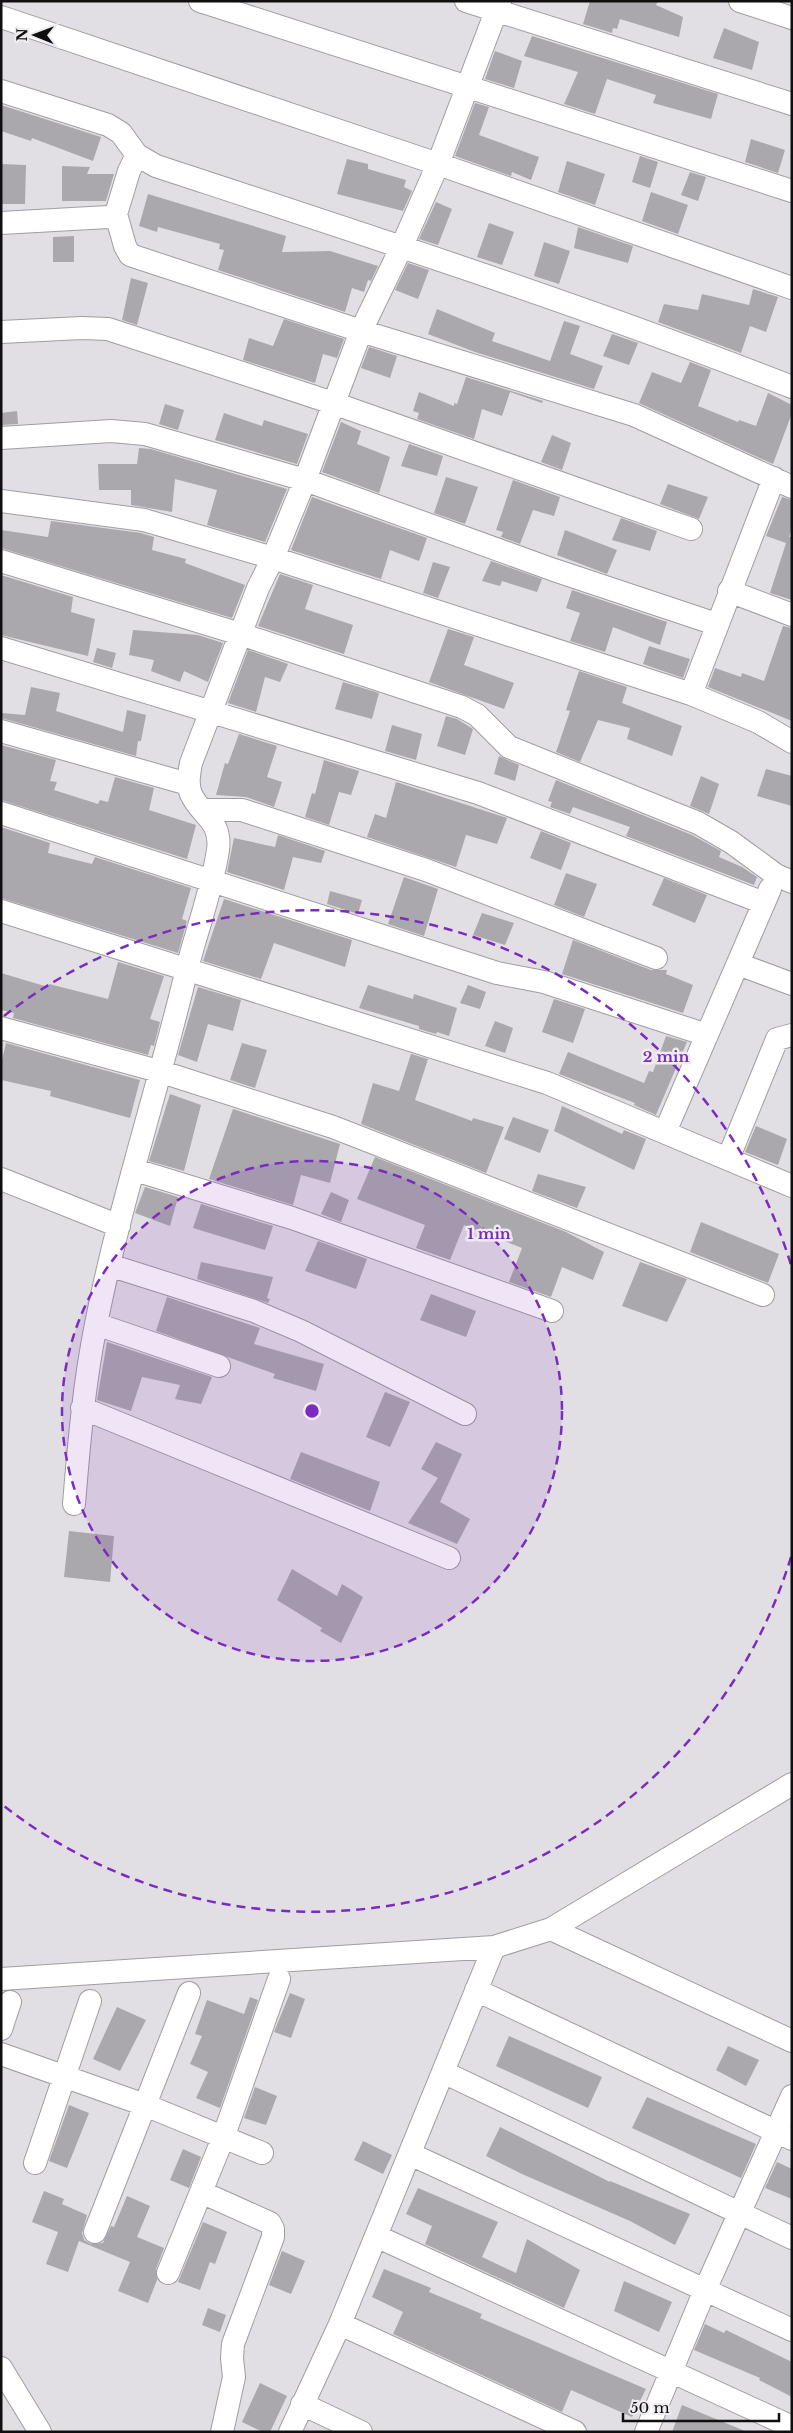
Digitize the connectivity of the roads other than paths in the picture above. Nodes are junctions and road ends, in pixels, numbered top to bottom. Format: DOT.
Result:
graph roads {
  1 [pos="200,1"];
  2 [pos="466,1"];
  3 [pos="740,1"];
  4 [pos="498,6"];
  5 [pos="1,17"];
  6 [pos="792,18"];
  7 [pos="468,86"];
  8 [pos="1,91"];
  9 [pos="791,103"];
  10 [pos="137,156"];
  11 [pos="438,164"];
  12 [pos="792,191"];
  13 [pos="116,214"];
  14 [pos="1,223"];
  15 [pos="402,246"];
  16 [pos="792,288"];
  17 [pos="360,331"];
  18 [pos="1,332"];
  19 [pos="792,387"];
  20 [pos="333,403"];
  21 [pos="1,438"];
  22 [pos="305,480"];
  23 [pos="783,482"];
  24 [pos="1,501"];
  25 [pos="691,529"];
  26 [pos="273,558"];
  27 [pos="1,561"];
  28 [pos="729,591"];
  29 [pos="792,615"];
  30 [pos="716,624"];
  31 [pos="240,634"];
  32 [pos="1,648"];
  33 [pos="691,694"];
  34 [pos="210,711"];
  35 [pos="1,731"];
  36 [pos="792,742"];
  37 [pos="188,784"];
  38 [pos="203,810"];
  39 [pos="1,813"];
  40 [pos="784,879"];
  41 [pos="213,882"];
  42 [pos="764,903"];
  43 [pos="1,911"];
  44 [pos="656,958"];
  45 [pos="738,964"];
  46 [pos="187,969"];
  47 [pos="792,984"];
  48 [pos="1,1028"];
  49 [pos="707,1035"];
  50 [pos="792,1035"];
  51 [pos="162,1072"];
  52 [pos="666,1132"];
  53 [pos="728,1158"];
  54 [pos="135,1170"];
  55 [pos="1,1179"];
  56 [pos="792,1186"];
  57 [pos="119,1226"];
  58 [pos="109,1265"];
  59 [pos="763,1296"];
  60 [pos="552,1311"];
  61 [pos="96,1324"];
  62 [pos="220,1366"];
  63 [pos="82,1408"];
  64 [pos="464,1414"];
  65 [pos="74,1504"];
  66 [pos="449,1558"];
  67 [pos="792,1784"];
  68 [pos="551,1929"];
  69 [pos="494,1947"];
  70 [pos="1,1979"];
  71 [pos="280,1979"];
  72 [pos="476,1990"];
  73 [pos="189,1993"];
  74 [pos="90,2001"];
  75 [pos="10,2002"];
  76 [pos="1,2029"];
  77 [pos="792,2041"];
  78 [pos="1,2054"];
  79 [pos="443,2072"];
  80 [pos="64,2075"];
  81 [pos="792,2096"];
  82 [pos="145,2105"];
  83 [pos="784,2135"];
  84 [pos="223,2138"];
  85 [pos="262,2153"];
  86 [pos="410,2154"];
  87 [pos="35,2163"];
  88 [pos="201,2192"];
  89 [pos="739,2213"];
  90 [pos="95,2232"];
  91 [pos="376,2236"];
  92 [pos="792,2238"];
  93 [pos="168,2273"];
  94 [pos="705,2290"];
  95 [pos="340,2324"];
  96 [pos="792,2330"];
  97 [pos="1,2368"];
  98 [pos="671,2372"];
  99 [pos="302,2404"];
  100 [pos="792,2427"];
  101 [pos="40,2432"];
  102 [pos="222,2432"];
  103 [pos="290,2432"];
  104 [pos="361,2432"];
  105 [pos="575,2432"];
  106 [pos="646,2432"];
  1 -- 7 [label="street"];
  2 -- 4 [label="street"];
  3 -- 6 [label="street"];
  4 -- 7 [label="street"];
  4 -- 9 [label="street"];
  5 -- 11 [label="street"];
  7 -- 11 [label="street"];
  7 -- 12 [label="street"];
  8 -- 10 [label="street"];
  10 -- 13 [label="street"];
  10 -- 15 [label="street"];
  11 -- 15 [label="street"];
  11 -- 16 [label="street"];
  13 -- 14 [label="street"];
  13 -- 17 [label="street"];
  15 -- 17 [label="street"];
  15 -- 19 [label="street"];
  17 -- 20 [label="street"];
  17 -- 23 [label="street"];
  18 -- 20 [label="street"];
  20 -- 22 [label="street"];
  20 -- 25 [label="street"];
  21 -- 22 [label="street"];
  22 -- 26 [label="street"];
  22 -- 30 [label="street"];
  23 -- 28 [label="street"];
  24 -- 26 [label="street"];
  26 -- 31 [label="street"];
  26 -- 33 [label="street"];
  27 -- 31 [label="street"];
  28 -- 29 [label="street"];
  28 -- 30 [label="street"];
  30 -- 33 [label="street"];
  31 -- 34 [label="street"];
  31 -- 40 [label="street"];
  32 -- 34 [label="street"];
  33 -- 36 [label="street"];
  34 -- 37 [label="street"];
  34 -- 42 [label="street"];
  35 -- 37 [label="street"];
  37 -- 38 [label="street"];
  38 -- 41 [label="street"];
  38 -- 44 [label="street"];
  39 -- 41 [label="street"];
  40 -- 42 [label="street"];
  41 -- 46 [label="street"];
  41 -- 49 [label="street"];
  42 -- 45 [label="street"];
  43 -- 46 [label="street"];
  45 -- 47 [label="street"];
  45 -- 49 [label="street"];
  46 -- 51 [label="street"];
  46 -- 52 [label="street"];
  48 -- 51 [label="street"];
  49 -- 52 [label="street"];
  50 -- 53 [label="street"];
  51 -- 54 [label="street"];
  51 -- 59 [label="street"];
  52 -- 53 [label="street"];
  53 -- 56 [label="street"];
  54 -- 57 [label="street"];
  54 -- 60 [label="street"];
  55 -- 57 [label="street"];
  57 -- 58 [label="street"];
  58 -- 61 [label="street"];
  58 -- 64 [label="street"];
  61 -- 62 [label="street"];
  61 -- 63 [label="street"];
  63 -- 65 [label="street"];
  63 -- 66 [label="street"];
  67 -- 68 [label="street"];
  68 -- 69 [label="street"];
  68 -- 77 [label="street"];
  69 -- 70 [label="street"];
  69 -- 72 [label="street"];
  71 -- 84 [label="street"];
  72 -- 79 [label="street"];
  72 -- 83 [label="street"];
  73 -- 82 [label="street"];
  74 -- 80 [label="street"];
  75 -- 76 [label="street"];
  78 -- 80 [label="street"];
  79 -- 86 [label="street"];
  79 -- 89 [label="street"];
  80 -- 82 [label="street"];
  80 -- 87 [label="street"];
  81 -- 83 [label="street"];
  82 -- 84 [label="street"];
  82 -- 90 [label="street"];
  83 -- 89 [label="street"];
  84 -- 85 [label="street"];
  84 -- 88 [label="street"];
  86 -- 91 [label="street"];
  86 -- 94 [label="street"];
  88 -- 93 [label="street"];
  88 -- 102 [label="street"];
  89 -- 92 [label="street"];
  89 -- 94 [label="street"];
  91 -- 95 [label="street"];
  91 -- 98 [label="street"];
  94 -- 96 [label="street"];
  94 -- 98 [label="street"];
  95 -- 99 [label="street"];
  95 -- 105 [label="street"];
  97 -- 101 [label="street"];
  98 -- 100 [label="street"];
  98 -- 106 [label="street"];
  99 -- 103 [label="street"];
  99 -- 104 [label="street"];
}
